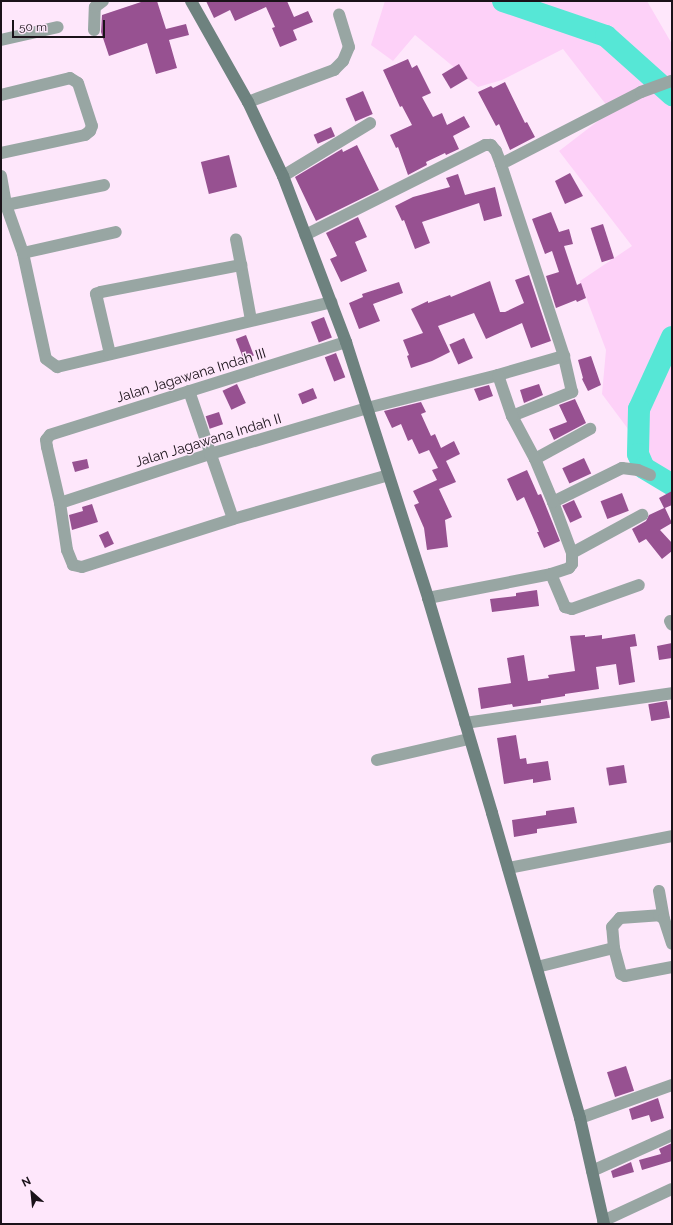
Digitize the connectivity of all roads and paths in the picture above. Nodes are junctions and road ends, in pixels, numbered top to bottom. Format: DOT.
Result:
graph roads {
  1 [pos="102,1"];
  2 [pos="191,1"];
  3 [pos="339,15"];
  4 [pos="58,28"];
  5 [pos="94,30"];
  6 [pos="1,40"];
  7 [pos="672,81"];
  8 [pos="1,95"];
  9 [pos="248,102"];
  10 [pos="370,123"];
  11 [pos="1,153"];
  12 [pos="500,164"];
  13 [pos="1,176"];
  14 [pos="283,176"];
  15 [pos="104,185"];
  16 [pos="6,205"];
  17 [pos="116,232"];
  18 [pos="305,235"];
  19 [pos="236,239"];
  20 [pos="23,253"];
  21 [pos="241,264"];
  22 [pos="330,302"];
  23 [pos="251,320"];
  24 [pos="346,342"];
  25 [pos="110,354"];
  26 [pos="564,356"];
  27 [pos="498,376"];
  28 [pos="189,391"];
  29 [pos="366,408"];
  30 [pos="512,416"];
  31 [pos="590,429"];
  32 [pos="210,454"];
  33 [pos="535,459"];
  34 [pos="388,475"];
  35 [pos="650,475"];
  36 [pos="553,502"];
  37 [pos="60,503"];
  38 [pos="642,515"];
  39 [pos="233,519"];
  40 [pos="572,553"];
  41 [pos="551,574"];
  42 [pos="639,585"];
  43 [pos="428,598"];
  44 [pos="672,693"];
  45 [pos="465,723"];
  46 [pos="469,739"];
  47 [pos="377,760"];
  48 [pos="672,836"];
  49 [pos="508,868"];
  50 [pos="659,891"];
  51 [pos="664,919"];
  52 [pos="672,945"];
  53 [pos="614,948"];
  54 [pos="537,967"];
  55 [pos="672,967"];
  56 [pos="672,1085"];
  57 [pos="580,1118"];
  58 [pos="672,1136"];
  59 [pos="592,1171"];
  60 [pos="672,1189"];
  61 [pos="603,1222"];
  1 -- 5 [label="street"];
  2 -- 9 [label="street"];
  3 -- 9 [label="street"];
  4 -- 6 [label="street"];
  7 -- 12 [label="street"];
  8 -- 11 [label="street"];
  9 -- 14 [label="street"];
  10 -- 14 [label="street"];
  12 -- 18 [label="street"];
  12 -- 26 [label="street"];
  13 -- 16 [label="street"];
  14 -- 18 [label="street"];
  15 -- 16 [label="street"];
  16 -- 20 [label="street"];
  17 -- 20 [label="street"];
  18 -- 22 [label="street"];
  19 -- 21 [label="street"];
  20 -- 25 [label="street"];
  21 -- 23 [label="street"];
  21 -- 25 [label="street"];
  22 -- 23 [label="street"];
  22 -- 24 [label="street"];
  23 -- 25 [label="street"];
  24 -- 28 [label="street, Jalan Jagawana Indah III"];
  24 -- 29 [label="street"];
  26 -- 27 [label="street, Jalan Jagawana Indah II"];
  26 -- 30 [label="street"];
  27 -- 29 [label="street, Jalan Jagawana Indah II"];
  27 -- 30 [label="street"];
  28 -- 32 [label="street"];
  28 -- 37 [label="street, Jalan Jagawana Indah III"];
  29 -- 32 [label="street, Jalan Jagawana Indah II"];
  29 -- 34 [label="street"];
  30 -- 33 [label="street"];
  31 -- 33 [label="street"];
  32 -- 37 [label="street, Jalan Jagawana Indah II"];
  32 -- 39 [label="street"];
  33 -- 36 [label="street"];
  34 -- 39 [label="street"];
  34 -- 43 [label="street"];
  35 -- 36 [label="street"];
  36 -- 40 [label="street"];
  37 -- 39 [label="street"];
  38 -- 40 [label="street"];
  40 -- 41 [label="street"];
  41 -- 42 [label="street"];
  41 -- 43 [label="street"];
  43 -- 45 [label="street"];
  44 -- 45 [label="street"];
  45 -- 46 [label="street"];
  46 -- 47 [label="street"];
  46 -- 49 [label="street"];
  48 -- 49 [label="street"];
  49 -- 54 [label="street"];
  50 -- 51 [label="street"];
  51 -- 52 [label="street"];
  51 -- 53 [label="street"];
  53 -- 54 [label="street"];
  53 -- 55 [label="street"];
  54 -- 57 [label="street"];
  56 -- 57 [label="street"];
  57 -- 59 [label="street"];
  58 -- 59 [label="street"];
  59 -- 61 [label="street"];
  60 -- 61 [label="street"];
}
